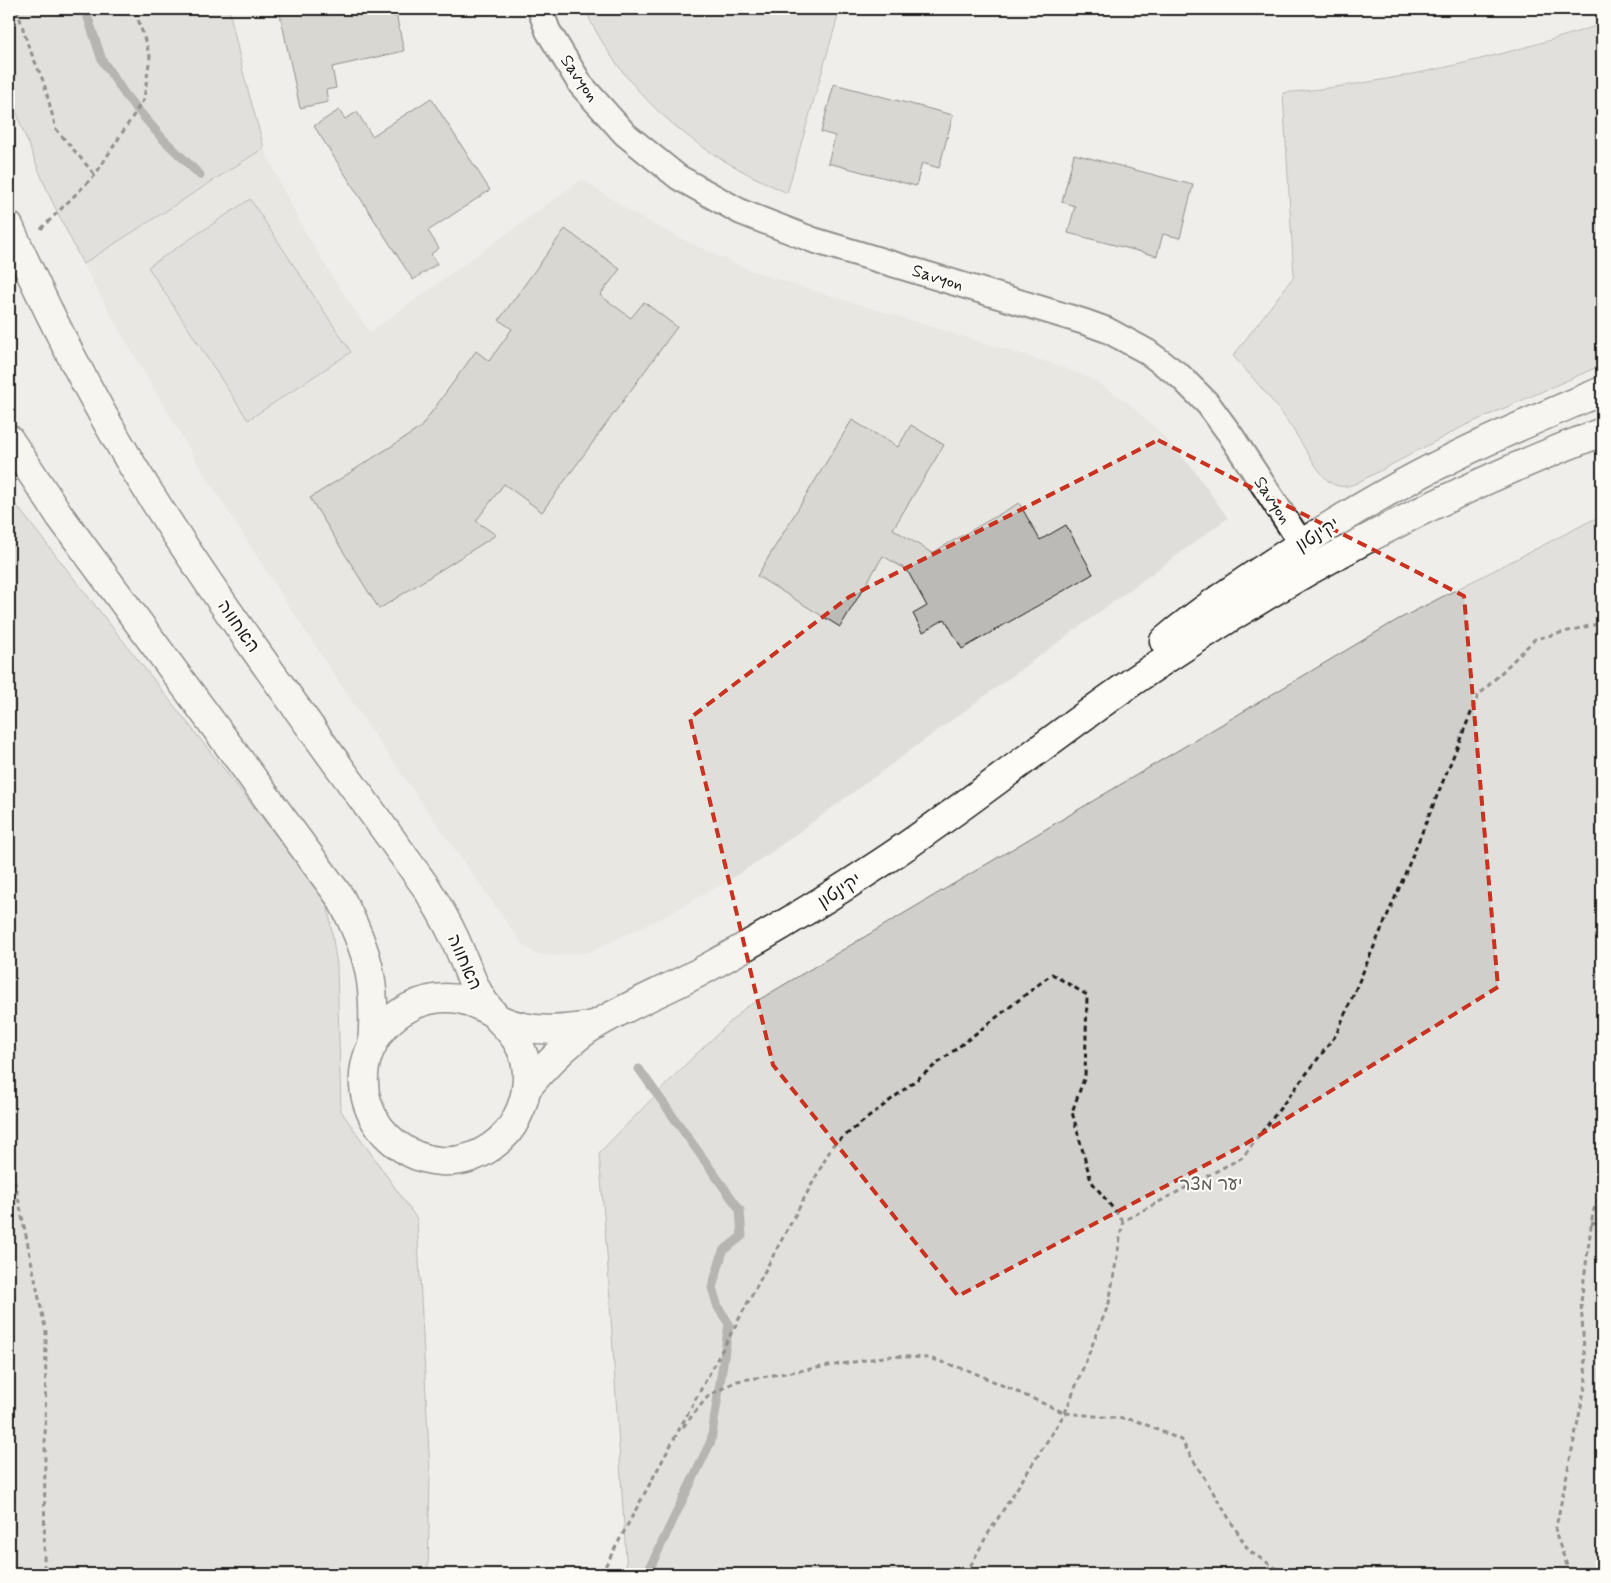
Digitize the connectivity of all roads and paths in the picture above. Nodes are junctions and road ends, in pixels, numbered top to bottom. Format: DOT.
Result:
graph roads {
  1 [pos="17,9"];
  2 [pos="133,9"];
  3 [pos="540,9"];
  4 [pos="95,175"];
  5 [pos="9,226"];
  6 [pos="20,251"];
  7 [pos="1602,391"];
  8 [pos="1602,432"];
  9 [pos="9,439"];
  10 [pos="1301,544"];
  11 [pos="1313,570"];
  12 [pos="1602,623"];
  13 [pos="1066,729"];
  14 [pos="496,1016"];
  15 [pos="595,1025"];
  16 [pos="372,1046"];
  17 [pos="526,1089"];
  18 [pos="9,1154"];
  19 [pos="1602,1189"];
  20 [pos="1122,1221"];
  21 [pos="1591,1224"];
  22 [pos="1602,1224"];
  23 [pos="1065,1413"];
  24 [pos="677,1434"];
  25 [pos="44,1574"];
  26 [pos="601,1574"];
  27 [pos="966,1574"];
  28 [pos="1285,1574"];
  29 [pos="1570,1574"];
  1 -- 4 [label="path"];
  2 -- 4 [label="path"];
  3 -- 10 [label="street, Savyon"];
  4 -- 6 [label="path"];
  5 -- 6 [label="main road, האחווה"];
  6 -- 14 [label="main road, האחווה"];
  7 -- 10 [label="main road, יקינטון"];
  8 -- 11 [label="main road, יקינטון"];
  9 -- 16 [label="main road"];
  10 -- 11 [label="street, Savyon"];
  10 -- 13 [label="main road, יקינטון"];
  11 -- 13 [label="main road, יקינטון"];
  12 -- 20 [label="path"];
  13 -- 15 [label="main road, יקינטון"];
  14 -- 15 [label="main road, יקינטון"];
  14 -- 16 [label="main road"];
  14 -- 17 [label="main road"];
  15 -- 17 [label="main road, יקינטון"];
  16 -- 17 [label="main road"];
  18 -- 25 [label="path"];
  19 -- 21 [label="path"];
  20 -- 23 [label="path"];
  20 -- 24 [label="path"];
  21 -- 22 [label="path"];
  21 -- 29 [label="path"];
  23 -- 24 [label="path"];
  23 -- 27 [label="path"];
  23 -- 28 [label="path"];
  24 -- 26 [label="path"];
}
